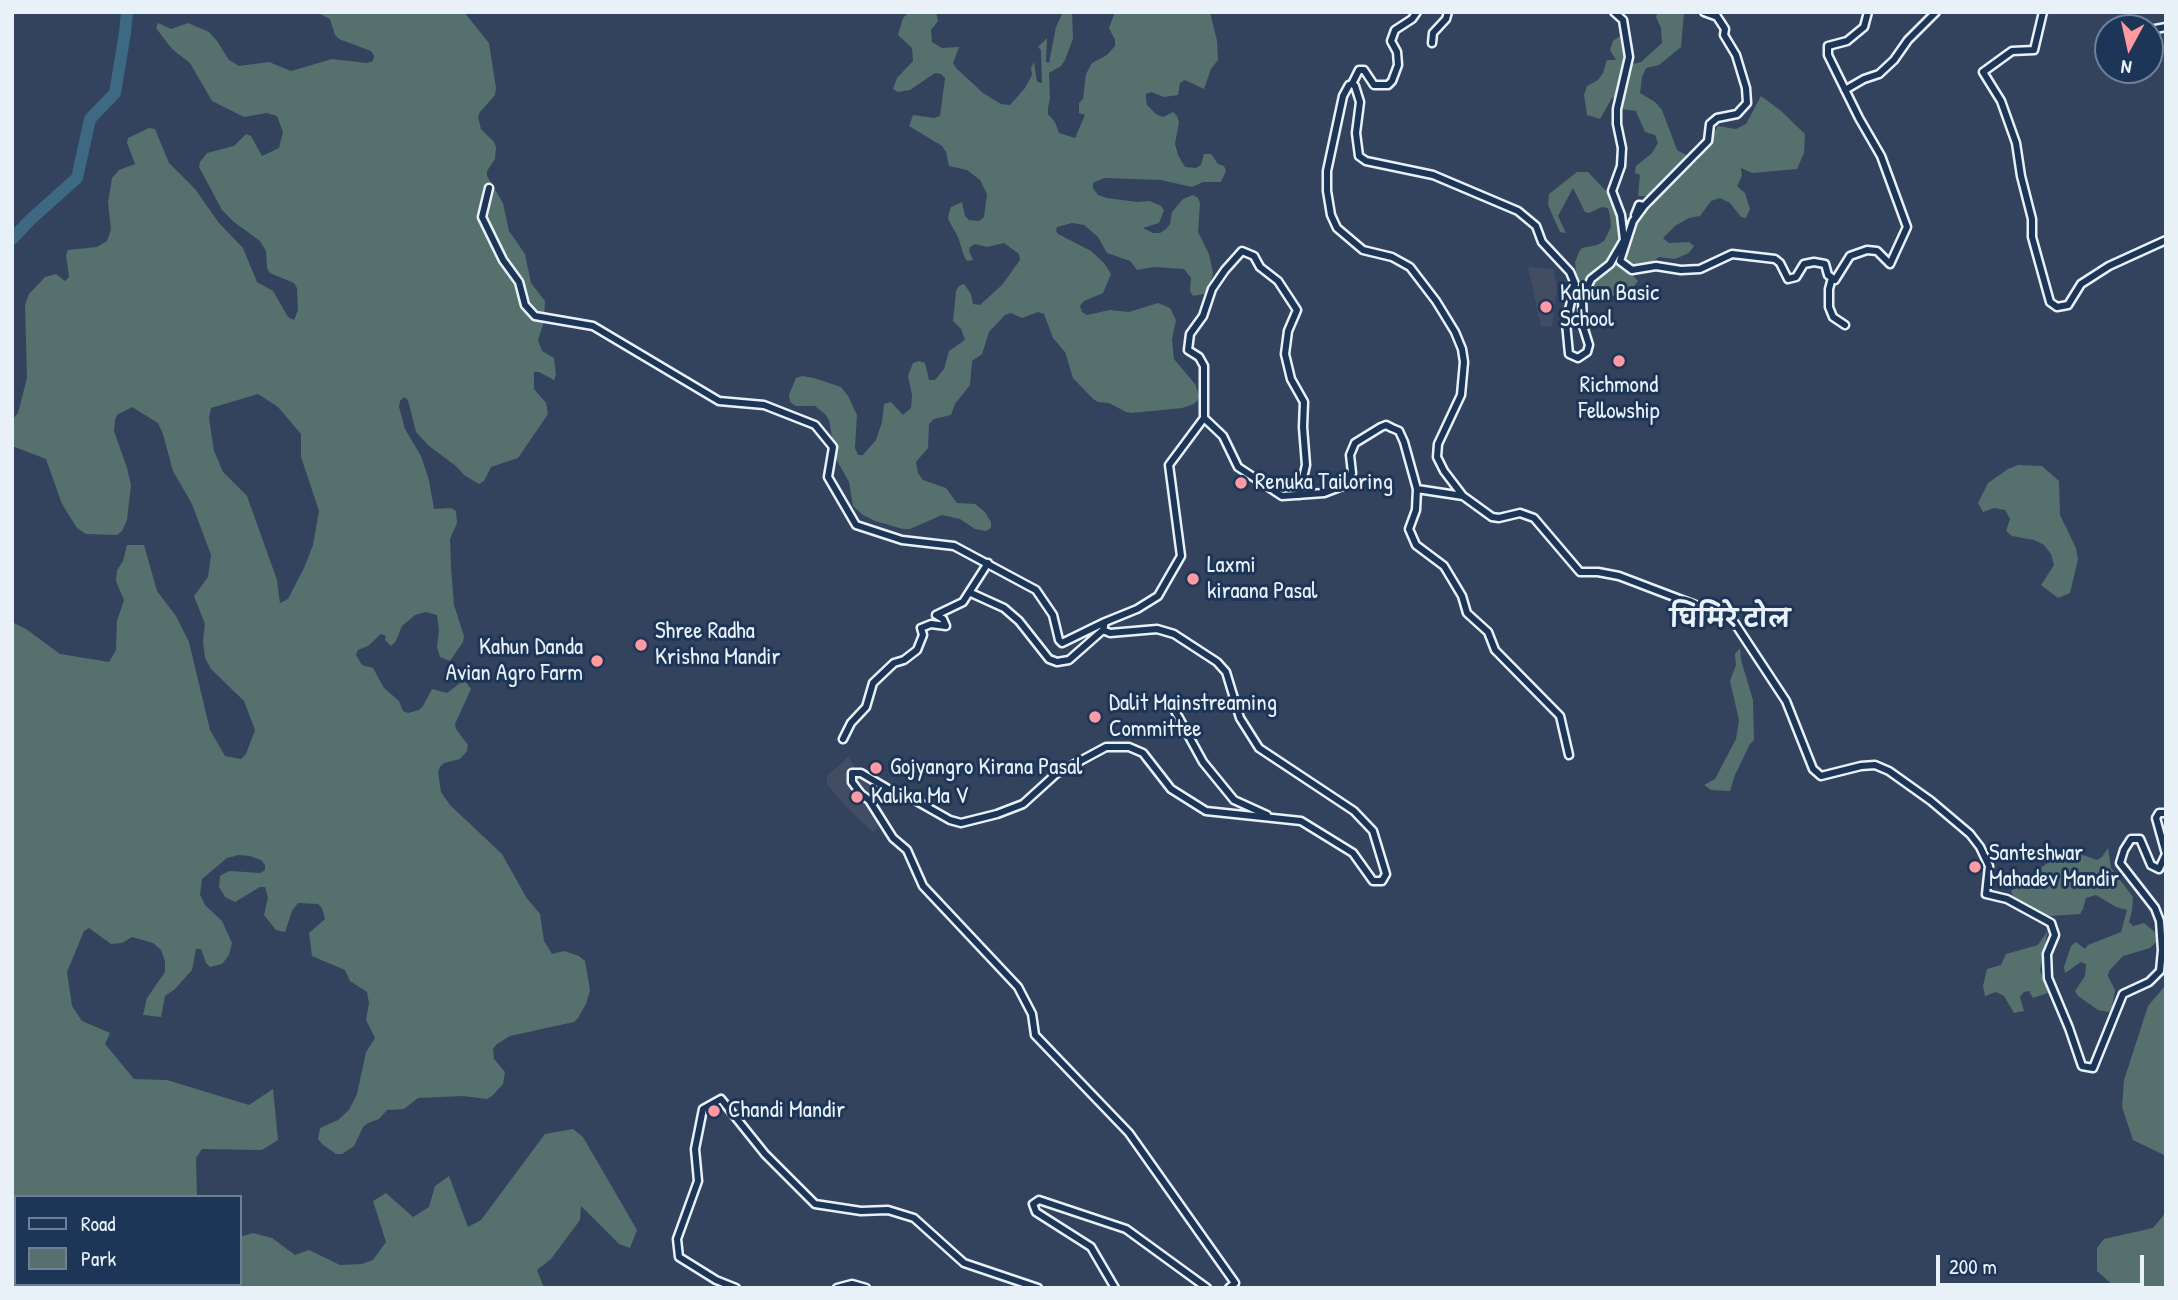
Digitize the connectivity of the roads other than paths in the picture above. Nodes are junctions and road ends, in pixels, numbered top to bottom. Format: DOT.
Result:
graph roads {
  1 [pos="1417,12"];
  2 [pos="1448,12"];
  3 [pos="1614,12"];
  4 [pos="1704,12"];
  5 [pos="1868,12"];
  6 [pos="1936,12"];
  7 [pos="2043,12"];
  8 [pos="1714,14"];
  9 [pos="1432,43"];
  10 [pos="1352,84"];
  11 [pos="1845,90"];
  12 [pos="489,188"];
  13 [pos="1644,206"];
  14 [pos="1625,240"];
  15 [pos="2166,240"];
  16 [pos="1832,278"];
  17 [pos="1845,326"];
  18 [pos="1204,418"];
  19 [pos="1417,489"];
  20 [pos="1299,495"];
  21 [pos="1463,496"];
  22 [pos="988,563"];
  23 [pos="971,593"];
  24 [pos="1105,622"];
  25 [pos="1103,630"];
  26 [pos="1174,709"];
  27 [pos="843,739"];
  28 [pos="1569,755"];
  29 [pos="2166,813"];
  30 [pos="1269,816"];
  31 [pos="2166,854"];
  32 [pos="1232,1286"];
  33 [pos="736,1288"];
  34 [pos="837,1288"];
  35 [pos="866,1288"];
  36 [pos="1038,1288"];
  37 [pos="1115,1288"];
  38 [pos="1207,1288"];
  39 [pos="1243,1288"];
  1 -- 10 [label="street"];
  2 -- 9 [label="street"];
  3 -- 14 [label="street"];
  4 -- 8 [label="street"];
  5 -- 11 [label="street"];
  6 -- 11 [label="street"];
  7 -- 15 [label="street"];
  8 -- 13 [label="street"];
  10 -- 14 [label="street"];
  10 -- 21 [label="street"];
  11 -- 16 [label="street"];
  12 -- 22 [label="street"];
  13 -- 14 [label="street"];
  13 -- 16 [label="street"];
  16 -- 17 [label="street"];
  18 -- 20 [label="street"];
  18 -- 20 [label="street"];
  18 -- 24 [label="street"];
  19 -- 20 [label="street"];
  19 -- 21 [label="street"];
  19 -- 28 [label="street"];
  21 -- 31 [label="street"];
  22 -- 23 [label="street"];
  22 -- 24 [label="street"];
  23 -- 25 [label="street"];
  23 -- 27 [label="street"];
  24 -- 25 [label="street"];
  25 -- 30 [label="street"];
  26 -- 30 [label="street"];
  29 -- 31 [label="street"];
  30 -- 32 [label="street"];
  32 -- 39 [label="street"];
  33 -- 36 [label="street"];
  34 -- 35 [label="street"];
  37 -- 38 [label="street"];
}
